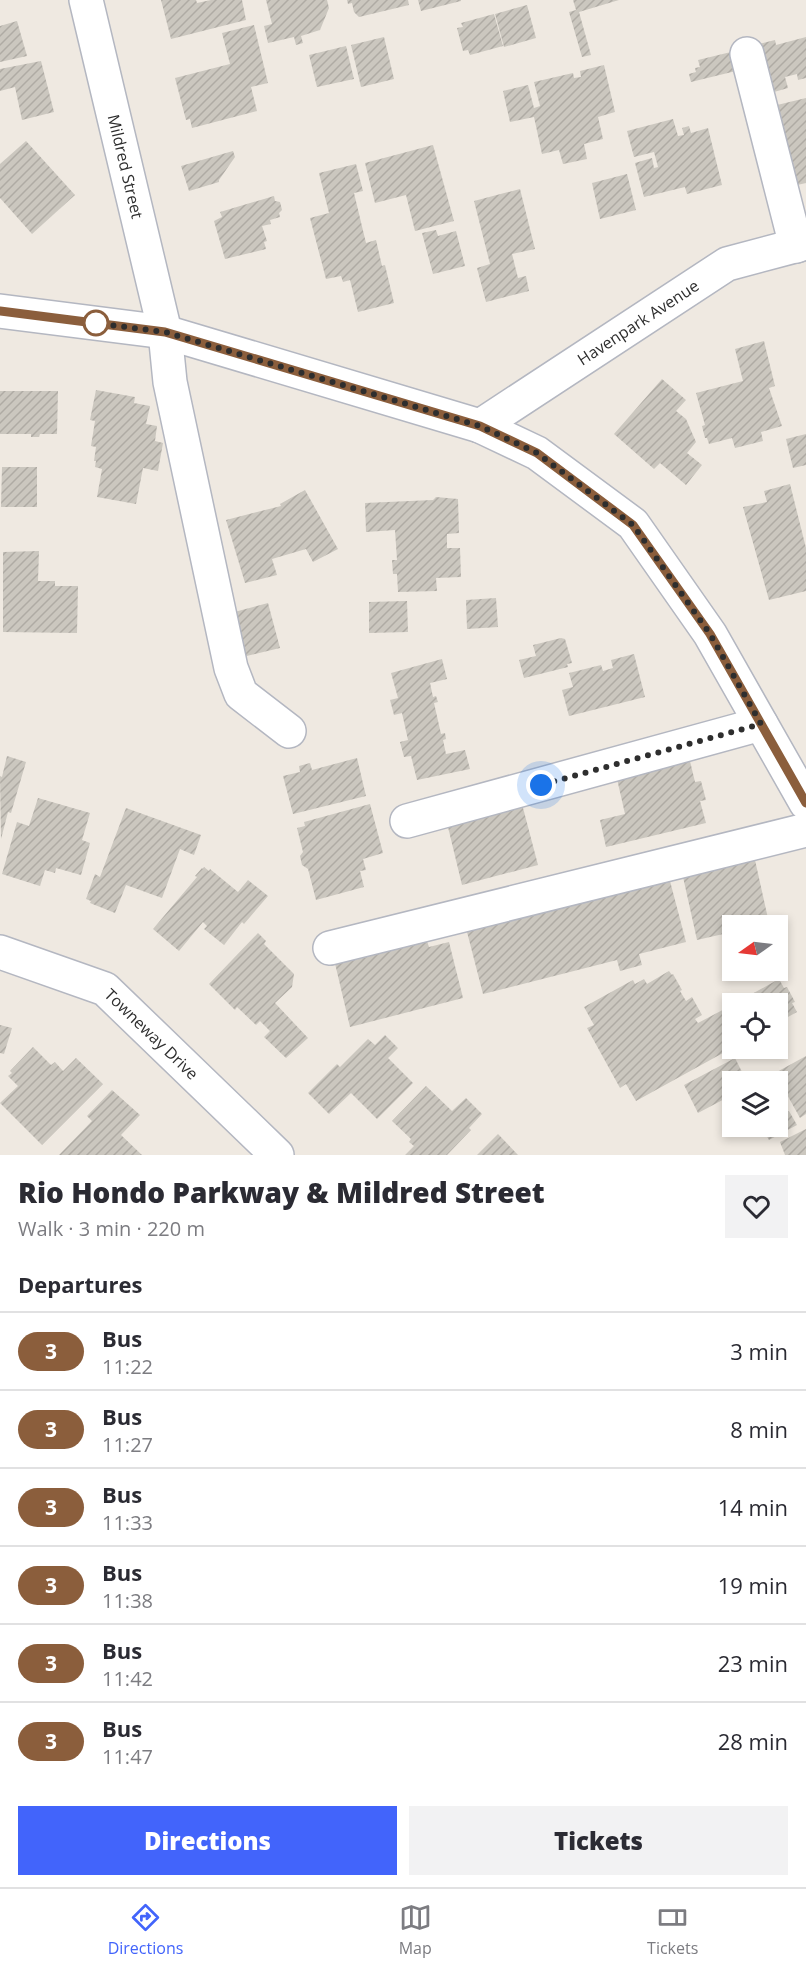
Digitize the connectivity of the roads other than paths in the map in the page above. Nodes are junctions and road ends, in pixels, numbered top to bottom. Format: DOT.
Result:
graph roads {
  1 [pos="86,0"];
  2 [pos="747,54"];
  3 [pos="801,244"];
  4 [pos="0,311"];
  5 [pos="165,332"];
  6 [pos="480,426"];
  7 [pos="761,724"];
  8 [pos="289,731"];
  9 [pos="806,803"];
  10 [pos="407,821"];
  11 [pos="806,830"];
  12 [pos="330,948"];
  13 [pos="0,952"];
  14 [pos="277,1155"];
  1 -- 5 [label="street, Mildred Street"];
  2 -- 3 [label="street"];
  3 -- 6 [label="street, Havenpark Avenue"];
  4 -- 5 [label="street"];
  5 -- 6 [label="street"];
  5 -- 8 [label="street, Mildred Street"];
  6 -- 7 [label="street"];
  7 -- 9 [label="street"];
  7 -- 10 [label="street"];
  11 -- 12 [label="street"];
  13 -- 14 [label="street, Towneway Drive"];
}
